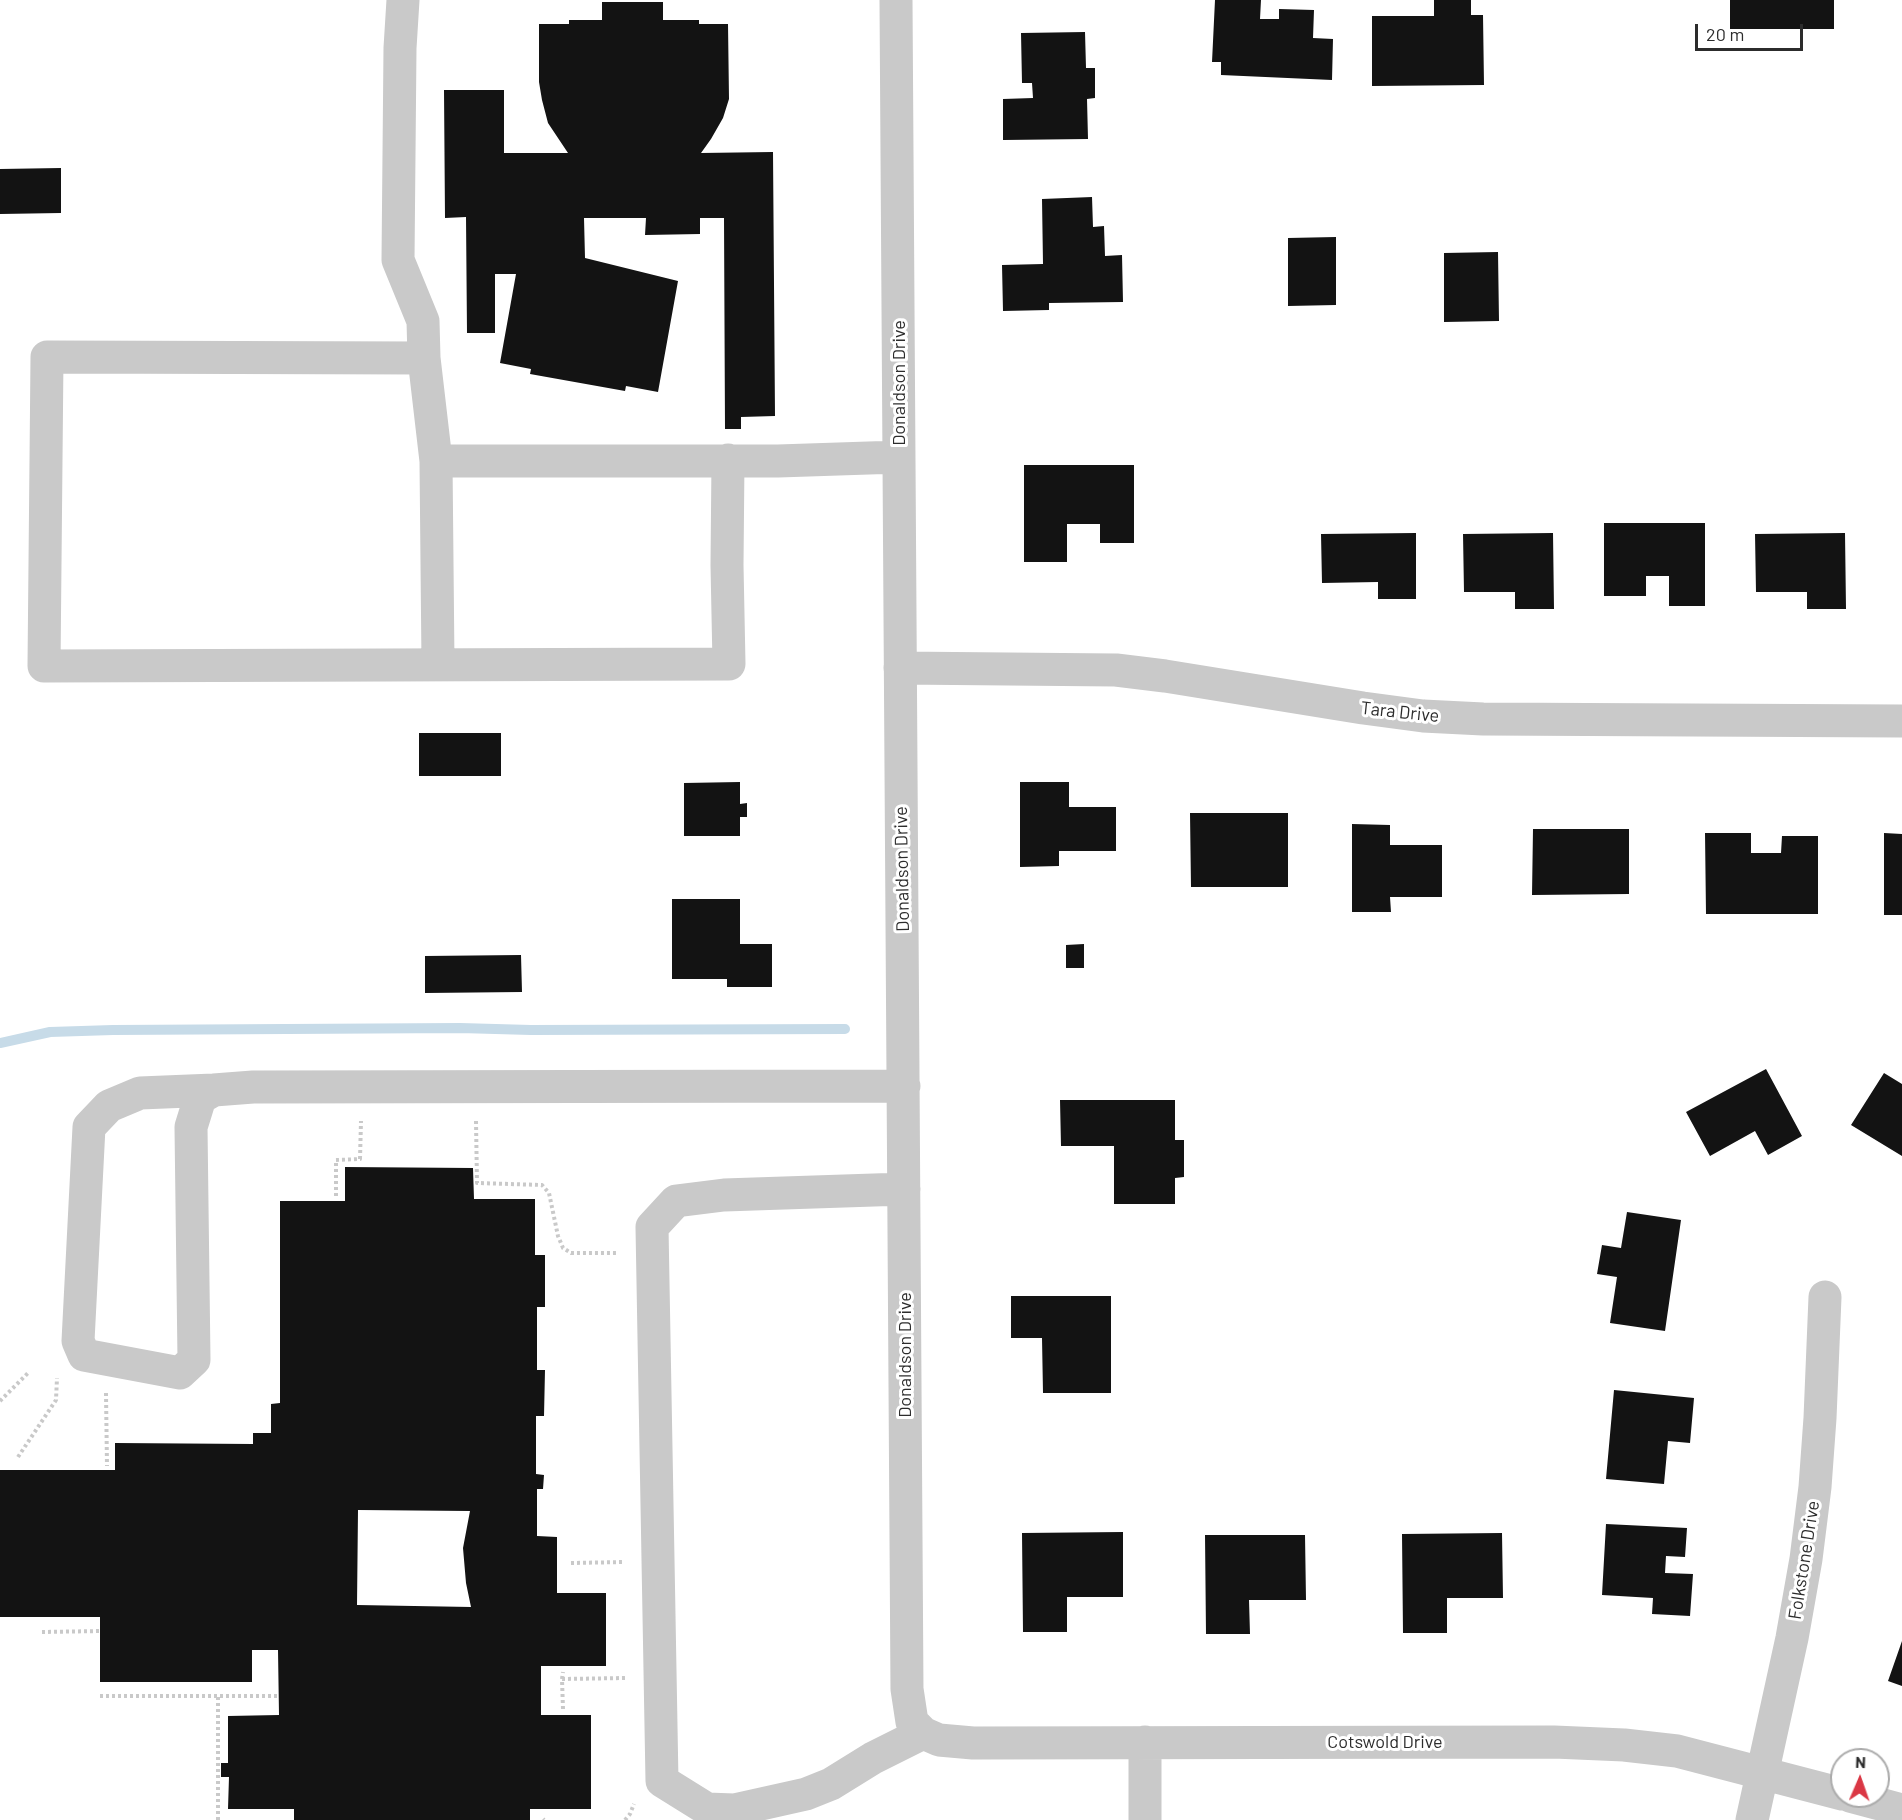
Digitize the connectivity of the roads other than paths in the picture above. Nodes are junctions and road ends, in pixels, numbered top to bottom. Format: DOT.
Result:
graph roads {
  1 [pos="403,0"];
  2 [pos="896,0"];
  3 [pos="424,358"];
  4 [pos="899,457"];
  5 [pos="728,460"];
  6 [pos="436,461"];
  7 [pos="438,664"];
  8 [pos="900,668"];
  9 [pos="1902,721"];
  10 [pos="904,1086"];
  11 [pos="214,1090"];
  12 [pos="904,1189"];
  13 [pos="1825,1297"];
  14 [pos="923,1733"];
  15 [pos="1145,1742"];
  16 [pos="1763,1774"];
  17 [pos="1830,1791"];
  18 [pos="1146,1820"];
  19 [pos="1752,1820"];
  1 -- 3 [label="street"];
  2 -- 4 [label="street, Donaldson Drive"];
  3 -- 6 [label="street"];
  3 -- 7 [label="street"];
  4 -- 5 [label="street"];
  4 -- 8 [label="street, Donaldson Drive"];
  5 -- 6 [label="street"];
  5 -- 7 [label="street"];
  6 -- 7 [label="street"];
  8 -- 9 [label="street, Tara Drive"];
  8 -- 10 [label="street, Donaldson Drive"];
  10 -- 11 [label="street"];
  10 -- 12 [label="street, Donaldson Drive"];
  11 -- 11 [label="street"];
  12 -- 14 [label="street, Donaldson Drive"];
  12 -- 14 [label="street"];
  13 -- 16 [label="street, Folkstone Drive"];
  14 -- 15 [label="street, Cotswold Drive"];
  15 -- 16 [label="street, Cotswold Drive"];
  15 -- 18 [label="street"];
  16 -- 17 [label="street, Cotswold Drive"];
  16 -- 19 [label="street, Folkstone Drive"];
}
